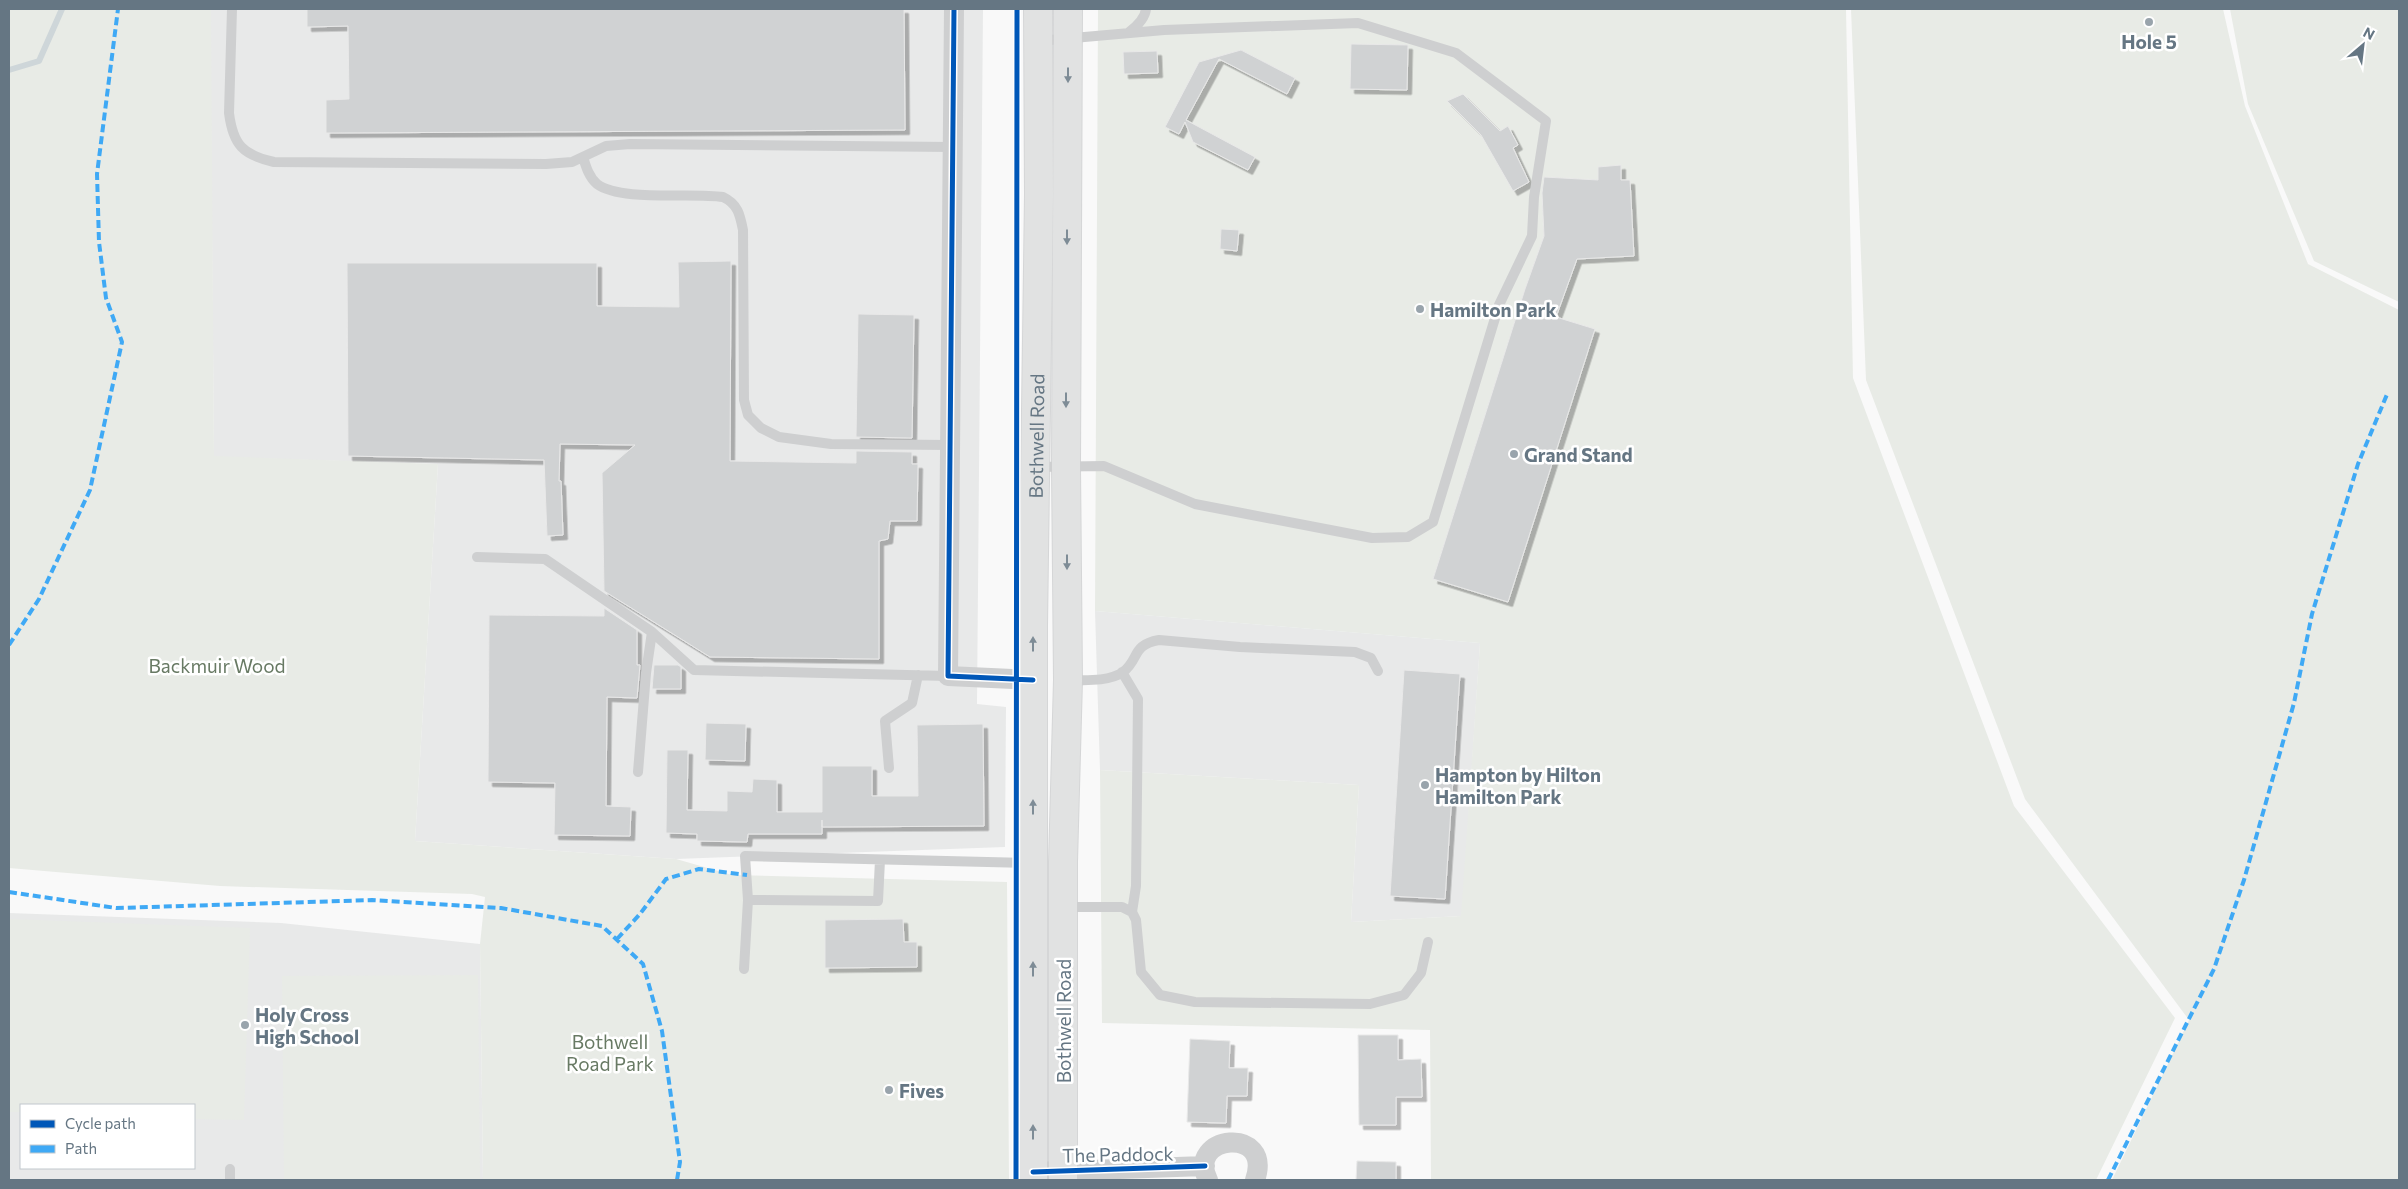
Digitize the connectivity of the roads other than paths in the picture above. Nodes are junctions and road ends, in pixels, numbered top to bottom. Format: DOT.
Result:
graph roads {
  1 [pos="232,9"];
  2 [pos="954,9"];
  3 [pos="1038,9"];
  4 [pos="1068,9"];
  5 [pos="1146,9"];
  6 [pos="1128,33"];
  7 [pos="1068,40"];
  8 [pos="1038,42"];
  9 [pos="953,147"];
  10 [pos="583,157"];
  11 [pos="950,445"];
  12 [pos="1036,467"];
  13 [pos="1066,467"];
  14 [pos="478,557"];
  15 [pos="652,632"];
  16 [pos="1378,671"];
  17 [pos="1122,672"];
  18 [pos="918,675"];
  19 [pos="948,676"];
  20 [pos="1033,680"];
  21 [pos="1068,680"];
  22 [pos="889,768"];
  23 [pos="638,772"];
  24 [pos="880,860"];
  25 [pos="1063,862"];
  26 [pos="1034,863"];
  27 [pos="748,900"];
  28 [pos="1064,907"];
  29 [pos="1132,912"];
  30 [pos="1428,942"];
  31 [pos="744,969"];
  32 [pos="230,1169"];
  33 [pos="1206,1173"];
  34 [pos="1063,1175"];
  35 [pos="1033,1176"];
  36 [pos="230,1180"];
  37 [pos="1255,1180"];
  1 -- 10 [label="lane"];
  2 -- 9 [label="street"];
  3 -- 8 [label="main road, Bothwell Road"];
  4 -- 7 [label="main road, Bothwell Road"];
  5 -- 6 [label="lane"];
  6 -- 7 [label="lane"];
  6 -- 13 [label="lane"];
  7 -- 8 [label="lane"];
  7 -- 13 [label="main road, Bothwell Road, one-way"];
  8 -- 12 [label="main road, Bothwell Road"];
  9 -- 10 [label="lane"];
  9 -- 11 [label="street"];
  10 -- 11 [label="lane"];
  11 -- 19 [label="street"];
  12 -- 13 [label="lane"];
  20 -- 12 [label="main road, Bothwell Road, one-way"];
  13 -- 21 [label="main road, Bothwell Road, one-way"];
  14 -- 15 [label="lane"];
  15 -- 18 [label="lane"];
  15 -- 23 [label="lane"];
  16 -- 17 [label="lane"];
  17 -- 21 [label="lane"];
  17 -- 29 [label="lane"];
  18 -- 19 [label="lane"];
  18 -- 22 [label="lane"];
  19 -- 20 [label="street"];
  20 -- 21 [label="main road"];
  26 -- 20 [label="main road, Bothwell Road, one-way"];
  21 -- 25 [label="main road, Bothwell Road"];
  24 -- 26 [label="lane"];
  24 -- 27 [label="lane"];
  24 -- 27 [label="lane"];
  25 -- 26 [label="main road"];
  25 -- 28 [label="main road, Bothwell Road"];
  35 -- 26 [label="main road, Bothwell Road, one-way"];
  27 -- 31 [label="lane"];
  28 -- 29 [label="lane"];
  28 -- 34 [label="main road, Bothwell Road"];
  29 -- 30 [label="lane"];
  32 -- 36 [label="lane"];
  33 -- 34 [label="street, The Paddock"];
  33 -- 37 [label="street, The Paddock"];
  34 -- 35 [label="street, The Paddock"];
}
